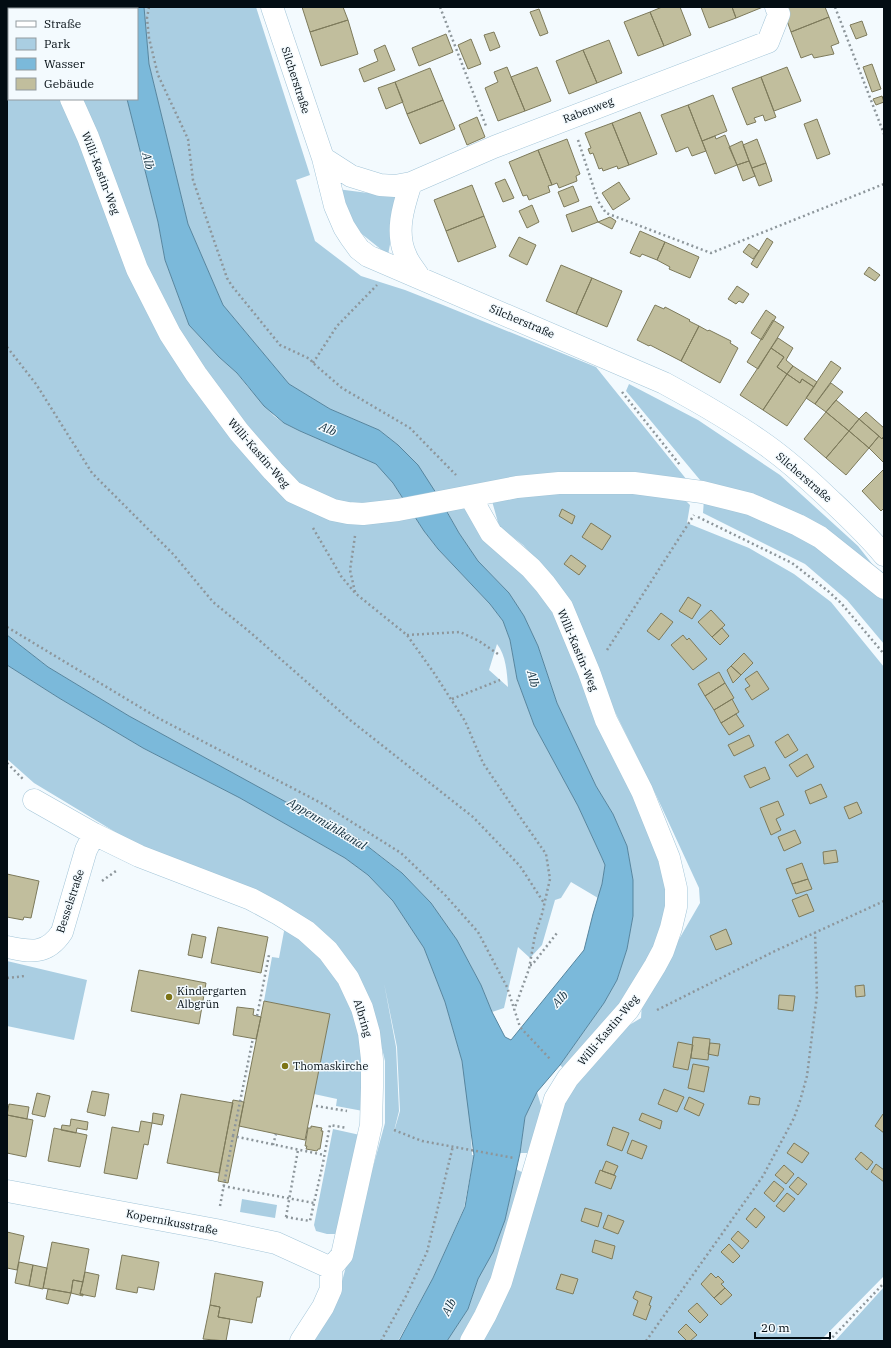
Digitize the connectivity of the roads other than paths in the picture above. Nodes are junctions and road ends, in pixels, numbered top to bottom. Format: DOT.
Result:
graph roads {
  1 [pos="272,7"];
  2 [pos="776,7"];
  3 [pos="71,100"];
  4 [pos="323,158"];
  5 [pos="411,183"];
  6 [pos="419,277"];
  7 [pos="467,497"];
  8 [pos="884,555"];
  9 [pos="884,588"];
  10 [pos="34,800"];
  11 [pos="94,834"];
  12 [pos="7,947"];
  13 [pos="7,1191"];
  14 [pos="332,1268"];
  15 [pos="301,1341"];
  16 [pos="471,1341"];
  1 -- 4 [label="street, Silcherstraße"];
  2 -- 5 [label="street, Rabenweg"];
  3 -- 7 [label="street, Willi-Kastin-Weg"];
  4 -- 5 [label="street, Rabenweg"];
  4 -- 6 [label="street, Silcherstraße"];
  5 -- 6 [label="street"];
  6 -- 8 [label="street, Silcherstraße"];
  7 -- 9 [label="street"];
  7 -- 16 [label="street, Willi-Kastin-Weg"];
  10 -- 11 [label="street, Albring"];
  11 -- 12 [label="street, Besselstraße"];
  11 -- 14 [label="street, Albring"];
  13 -- 14 [label="street, Kopernikusstraße"];
  14 -- 15 [label="street"];
}
